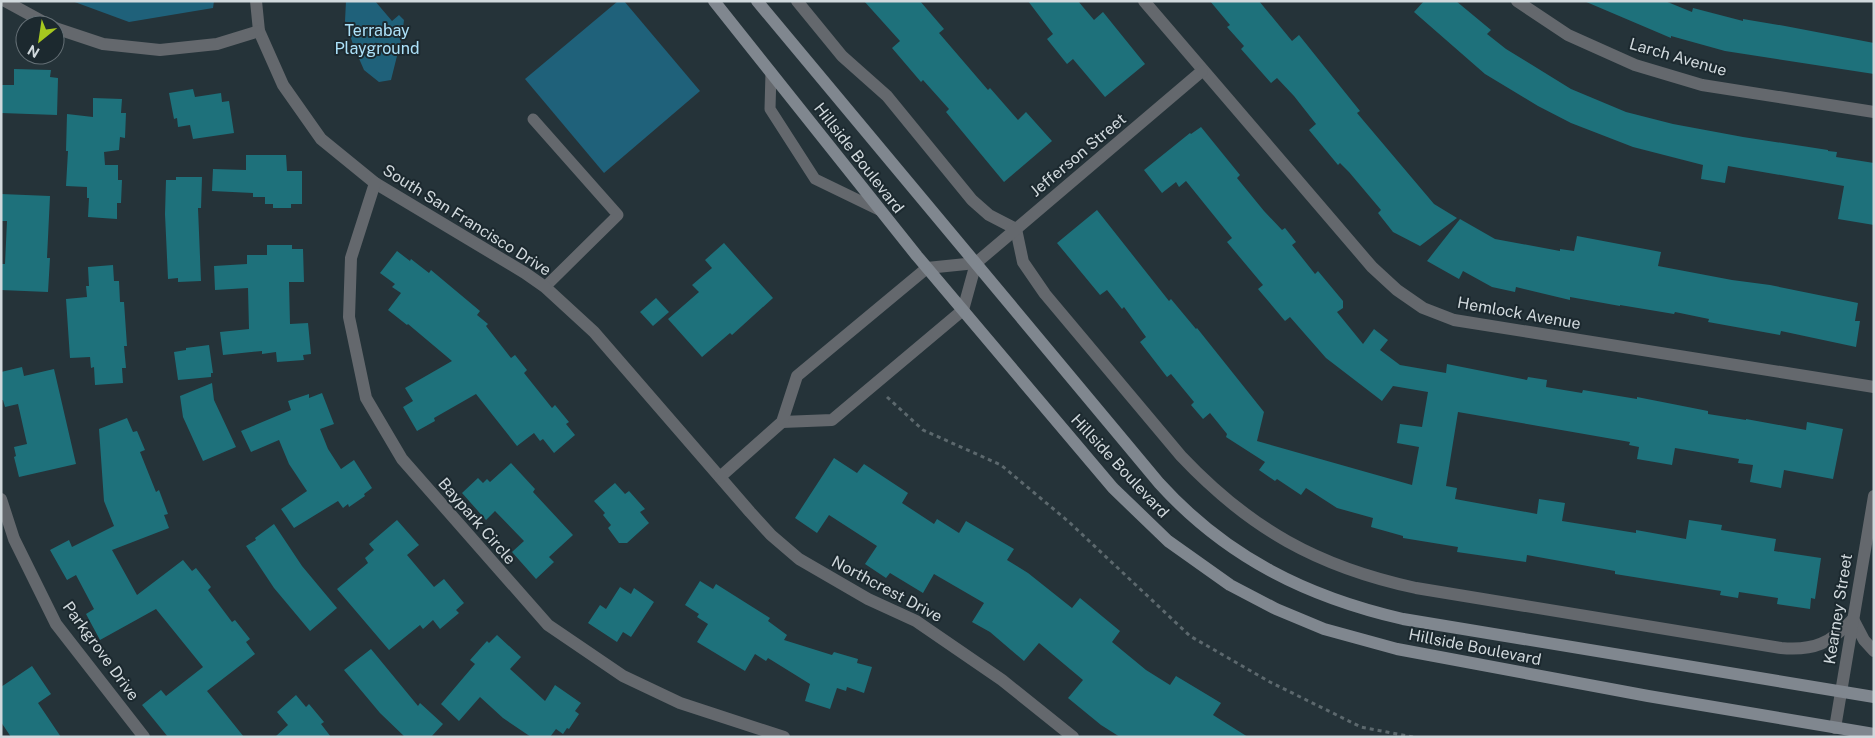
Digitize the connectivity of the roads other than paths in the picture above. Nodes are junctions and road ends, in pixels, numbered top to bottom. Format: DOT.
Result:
graph roads {
  1 [pos="256,1"];
  2 [pos="714,1"];
  3 [pos="757,1"];
  4 [pos="797,1"];
  5 [pos="1144,1"];
  6 [pos="1517,1"];
  7 [pos="3,2"];
  8 [pos="29,15"];
  9 [pos="65,31"];
  10 [pos="259,31"];
  11 [pos="1202,71"];
  12 [pos="771,72"];
  13 [pos="1874,112"];
  14 [pos="533,119"];
  15 [pos="375,182"];
  16 [pos="880,210"];
  17 [pos="1016,229"];
  18 [pos="976,263"];
  19 [pos="927,268"];
  20 [pos="545,287"];
  21 [pos="963,310"];
  22 [pos="1874,387"];
  23 [pos="782,422"];
  24 [pos="720,477"];
  25 [pos="1874,496"];
  26 [pos="1,499"];
  27 [pos="1853,619"];
  28 [pos="1874,651"];
  29 [pos="1841,691"];
  30 [pos="1874,696"];
  31 [pos="1835,728"];
  32 [pos="1874,734"];
  33 [pos="144,737"];
  34 [pos="784,737"];
  35 [pos="1073,737"];
  1 -- 10 [label="street, South San Francisco Drive"];
  2 -- 12 [label="main road, Hillside Boulevard"];
  3 -- 18 [label="main road, Hillside Boulevard"];
  4 -- 17 [label="street"];
  5 -- 11 [label="street, Hemlock Avenue"];
  6 -- 13 [label="street, Larch Avenue"];
  7 -- 8 [label="street"];
  9 -- 10 [label="street"];
  10 -- 15 [label="street, South San Francisco Drive"];
  11 -- 17 [label="street, Jefferson Street"];
  11 -- 22 [label="street, Hemlock Avenue"];
  12 -- 16 [label="main road, Hillside Boulevard"];
  12 -- 16 [label="lane"];
  14 -- 20 [label="lane"];
  15 -- 20 [label="street, South San Francisco Drive"];
  15 -- 34 [label="street, Baypark Circle"];
  16 -- 19 [label="main road, Hillside Boulevard"];
  17 -- 18 [label="street, Jefferson Street"];
  17 -- 27 [label="street"];
  18 -- 19 [label="street"];
  18 -- 21 [label="street"];
  18 -- 29 [label="main road, Hillside Boulevard"];
  19 -- 21 [label="main road, Hillside Boulevard"];
  19 -- 23 [label="street"];
  20 -- 24 [label="street, South San Francisco Drive"];
  21 -- 23 [label="street"];
  21 -- 31 [label="main road, Hillside Boulevard"];
  23 -- 24 [label="street"];
  24 -- 35 [label="street, Northcrest Drive"];
  25 -- 27 [label="street, Kearney Street"];
  26 -- 33 [label="street, Parkgrove Drive"];
  27 -- 28 [label="street"];
  27 -- 29 [label="street, Kearney Street"];
  29 -- 30 [label="main road, Hillside Boulevard"];
  29 -- 31 [label="street, Kearney Street"];
  31 -- 32 [label="main road, Hillside Boulevard"];
}
